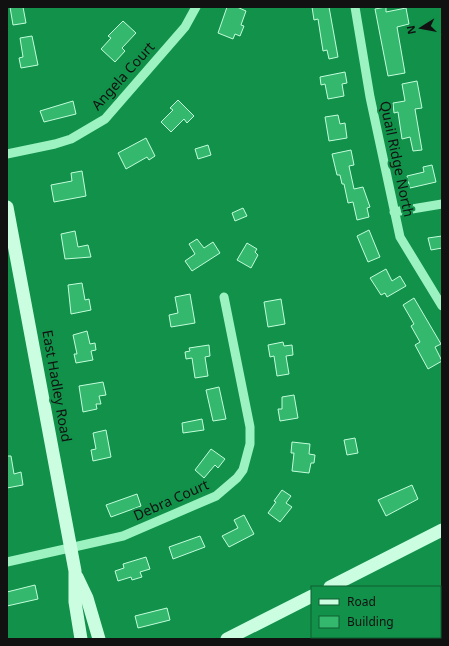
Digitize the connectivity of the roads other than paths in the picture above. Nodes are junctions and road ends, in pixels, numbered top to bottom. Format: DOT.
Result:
graph roads {
  1 [pos="196,7"];
  2 [pos="355,7"];
  3 [pos="7,154"];
  4 [pos="442,204"];
  5 [pos="7,207"];
  6 [pos="394,212"];
  7 [pos="224,297"];
  8 [pos="442,306"];
  9 [pos="442,530"];
  10 [pos="71,549"];
  11 [pos="7,562"];
  12 [pos="75,571"];
  13 [pos="332,586"];
  14 [pos="311,597"];
  15 [pos="81,639"];
  16 [pos="99,639"];
  17 [pos="227,639"];
  1 -- 3 [label="street, Angela Court"];
  2 -- 6 [label="street, Quail Ridge North"];
  4 -- 6 [label="street"];
  5 -- 10 [label="street, East Hadley Road"];
  6 -- 8 [label="street, Quail Ridge North"];
  7 -- 10 [label="street, Debra Court"];
  9 -- 13 [label="street"];
  10 -- 11 [label="street, Debra Court"];
  10 -- 12 [label="street, East Hadley Road"];
  12 -- 15 [label="street, East Hadley Road"];
  12 -- 16 [label="street, East Hadley Road"];
  14 -- 17 [label="street"];
}
